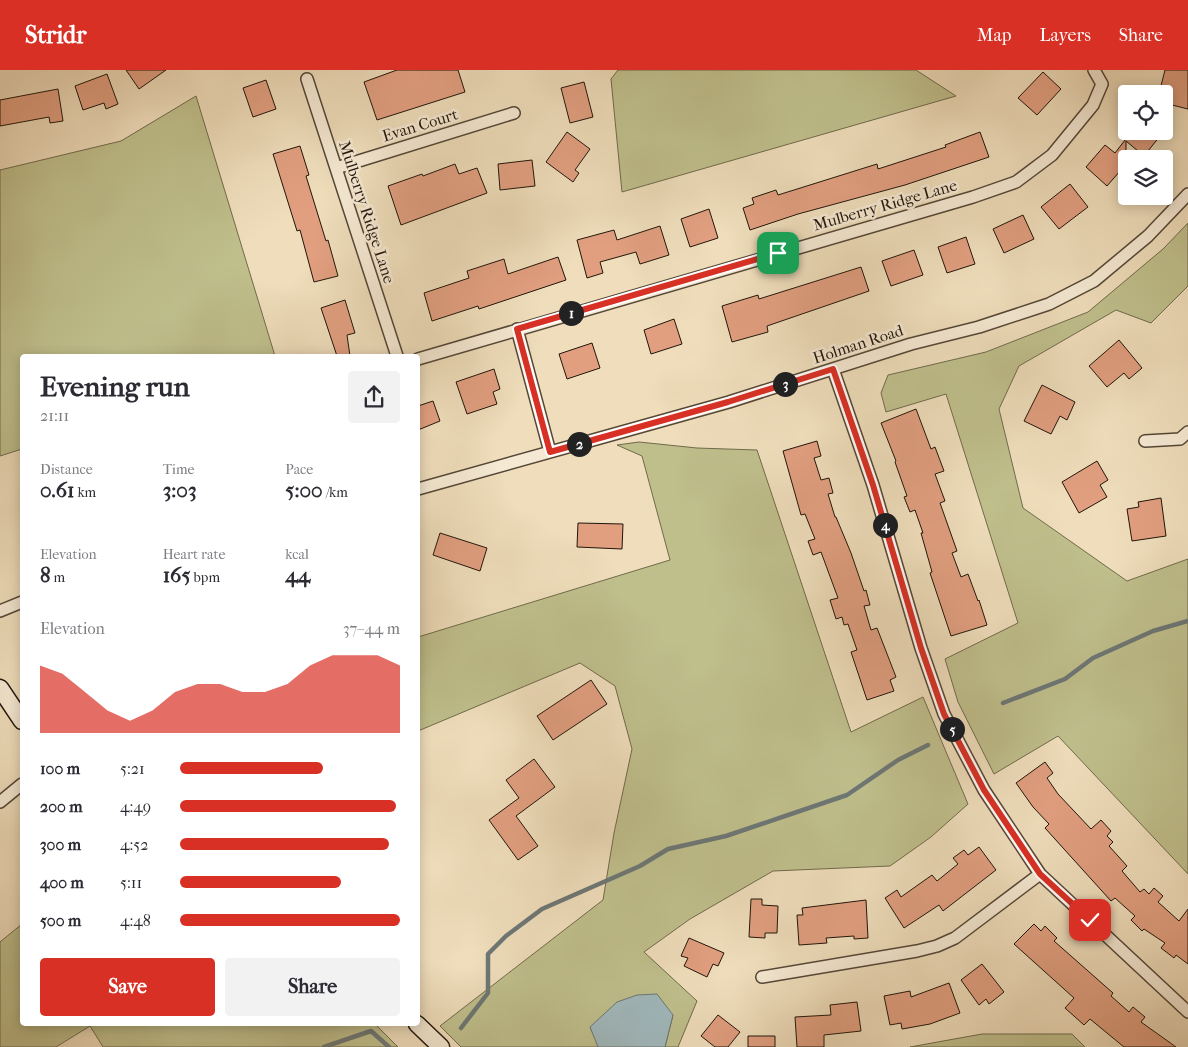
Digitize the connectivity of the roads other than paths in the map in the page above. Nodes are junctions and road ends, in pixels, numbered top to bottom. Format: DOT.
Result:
graph roads {
  1 [pos="1094,70"];
  2 [pos="307,79"];
  3 [pos="514,114"];
  4 [pos="336,168"];
  5 [pos="1188,194"];
  6 [pos="517,329"];
  7 [pos="396,354"];
  8 [pos="420,358"];
  9 [pos="833,369"];
  10 [pos="1188,432"];
  11 [pos="1145,441"];
  12 [pos="550,452"];
  13 [pos="420,488"];
  14 [pos="20,603"];
  15 [pos="0,611"];
  16 [pos="0,688"];
  17 [pos="20,717"];
  18 [pos="20,786"];
  19 [pos="0,802"];
  20 [pos="1040,874"];
  21 [pos="762,977"];
  22 [pos="1188,1012"];
  23 [pos="419,1026"];
  24 [pos="440,1047"];
  1 -- 6 [label="street, Mulberry Ridge Lane"];
  2 -- 4 [label="street, Mulberry Ridge Lane"];
  3 -- 4 [label="street, Evan Court"];
  4 -- 7 [label="street, Mulberry Ridge Lane"];
  5 -- 9 [label="street, Holman Road"];
  6 -- 8 [label="street, Mulberry Ridge Lane"];
  6 -- 12 [label="street"];
  9 -- 12 [label="street, Holman Road"];
  9 -- 20 [label="street"];
  10 -- 11 [label="street"];
  12 -- 13 [label="street, Holman Road"];
  14 -- 15 [label="street"];
  16 -- 17 [label="street"];
  18 -- 19 [label="street"];
  20 -- 21 [label="street"];
  20 -- 22 [label="street"];
  23 -- 24 [label="street"];
}
